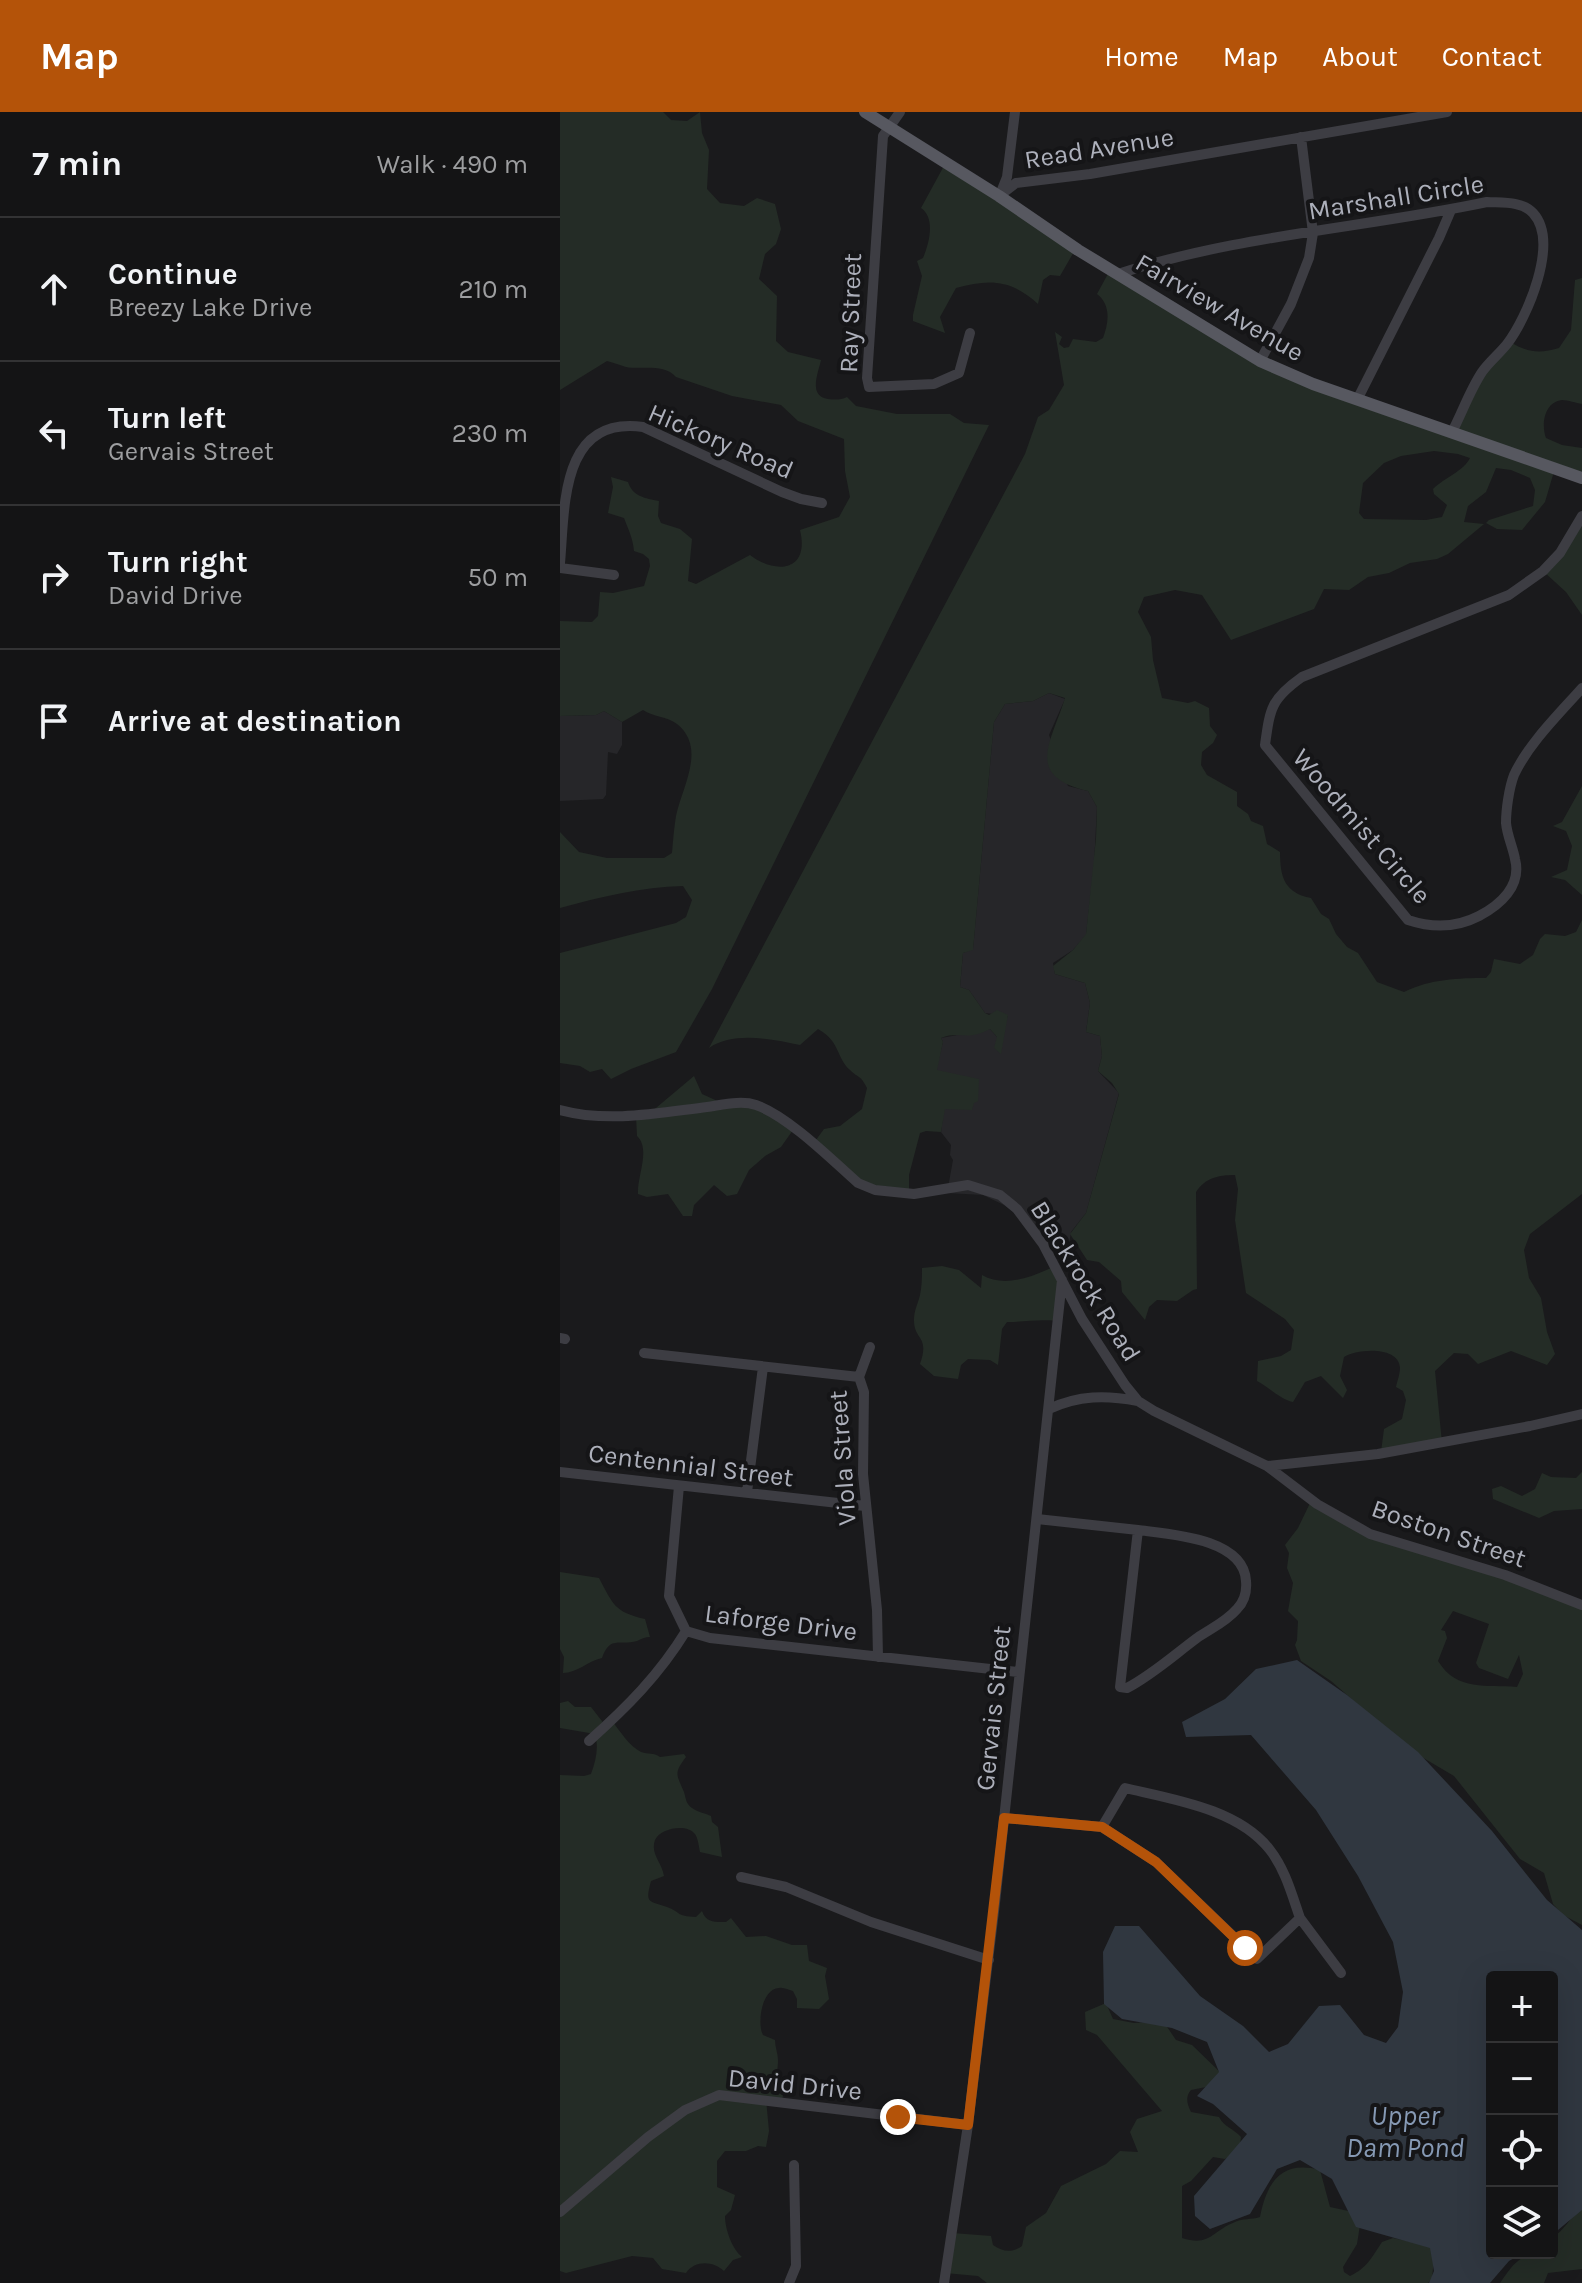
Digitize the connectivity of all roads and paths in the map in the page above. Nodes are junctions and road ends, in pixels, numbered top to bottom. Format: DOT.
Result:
graph roads {
  1 [pos="865,112"];
  2 [pos="900,112"];
  3 [pos="1015,112"];
  4 [pos="1447,112"];
  5 [pos="888,126"];
  6 [pos="1301,137"];
  7 [pos="999,196"];
  8 [pos="1451,210"];
  9 [pos="1313,233"];
  10 [pos="1118,274"];
  11 [pos="970,333"];
  12 [pos="1260,361"];
  13 [pos="1358,398"];
  14 [pos="1452,432"];
  15 [pos="1582,478"];
  16 [pos="822,503"];
  17 [pos="1582,516"];
  18 [pos="560,565"];
  19 [pos="614,575"];
  20 [pos="1582,688"];
  21 [pos="560,1110"];
  22 [pos="1062,1280"];
  23 [pos="870,1347"];
  24 [pos="644,1353"];
  25 [pos="763,1367"];
  26 [pos="859,1377"];
  27 [pos="1138,1401"];
  28 [pos="1049,1409"];
  29 [pos="1582,1414"];
  30 [pos="1267,1466"];
  31 [pos="560,1472"];
  32 [pos="679,1486"];
  33 [pos="747,1492"];
  34 [pos="865,1506"];
  35 [pos="1037,1519"];
  36 [pos="1138,1530"];
  37 [pos="1582,1605"];
  38 [pos="686,1631"];
  39 [pos="878,1657"];
  40 [pos="1018,1672"];
  41 [pos="589,1741"];
  42 [pos="1004,1818"];
  43 [pos="1102,1827"];
  44 [pos="741,1877"];
  45 [pos="1300,1918"];
  46 [pos="989,1960"];
  47 [pos="1341,1973"];
  48 [pos="968,2125"];
  49 [pos="794,2165"];
  50 [pos="560,2212"];
  51 [pos="789,2283"];
  52 [pos="944,2283"];
  1 -- 5 [label="main road, Fairview Avenue"];
  2 -- 5 [label="street"];
  3 -- 7 [label="street"];
  4 -- 6 [label="street, Read Avenue"];
  5 -- 7 [label="main road, Fairview Avenue"];
  5 -- 11 [label="street, Ray Street"];
  6 -- 7 [label="street, Read Avenue"];
  6 -- 9 [label="street"];
  7 -- 10 [label="main road, Fairview Avenue"];
  8 -- 9 [label="street, Marshall Circle"];
  8 -- 13 [label="street"];
  8 -- 14 [label="street, Marshall Circle"];
  9 -- 10 [label="street, Marshall Circle"];
  9 -- 12 [label="street"];
  10 -- 12 [label="main road, Fairview Avenue"];
  12 -- 13 [label="main road, Fairview Avenue"];
  13 -- 14 [label="main road, Fairview Avenue"];
  14 -- 15 [label="main road, Fairview Avenue"];
  16 -- 18 [label="street, Hickory Road"];
  17 -- 20 [label="street, Woodmist Circle"];
  18 -- 19 [label="street, Hickory Road"];
  21 -- 22 [label="street, Blackrock Road"];
  22 -- 27 [label="street, Blackrock Road"];
  22 -- 28 [label="street, Gervais Street"];
  23 -- 26 [label="street"];
  24 -- 25 [label="street, Viola Street"];
  25 -- 26 [label="street, Viola Street"];
  25 -- 33 [label="street"];
  26 -- 34 [label="street, Viola Street"];
  27 -- 28 [label="street"];
  27 -- 30 [label="street, Blackrock Road"];
  28 -- 35 [label="street, Gervais Street"];
  29 -- 30 [label="street"];
  30 -- 37 [label="street, Boston Street"];
  31 -- 32 [label="street, Centennial Street"];
  32 -- 33 [label="street, Centennial Street"];
  32 -- 38 [label="street, Laforge Drive"];
  33 -- 34 [label="street, Centennial Street"];
  34 -- 39 [label="street, Viola Street"];
  35 -- 36 [label="street"];
  35 -- 40 [label="street, Gervais Street"];
  36 -- 36 [label="street"];
  38 -- 39 [label="street, Laforge Drive"];
  38 -- 41 [label="street"];
  39 -- 40 [label="street, Laforge Drive"];
  40 -- 42 [label="street, Gervais Street"];
  42 -- 43 [label="street"];
  42 -- 46 [label="street, Gervais Street"];
  43 -- 45 [label="street"];
  43 -- 45 [label="street"];
  44 -- 46 [label="street"];
  45 -- 47 [label="street"];
  46 -- 48 [label="street, Gervais Street"];
  48 -- 50 [label="street, David Drive"];
  48 -- 52 [label="street, Gervais Street"];
  49 -- 51 [label="street"];
}
